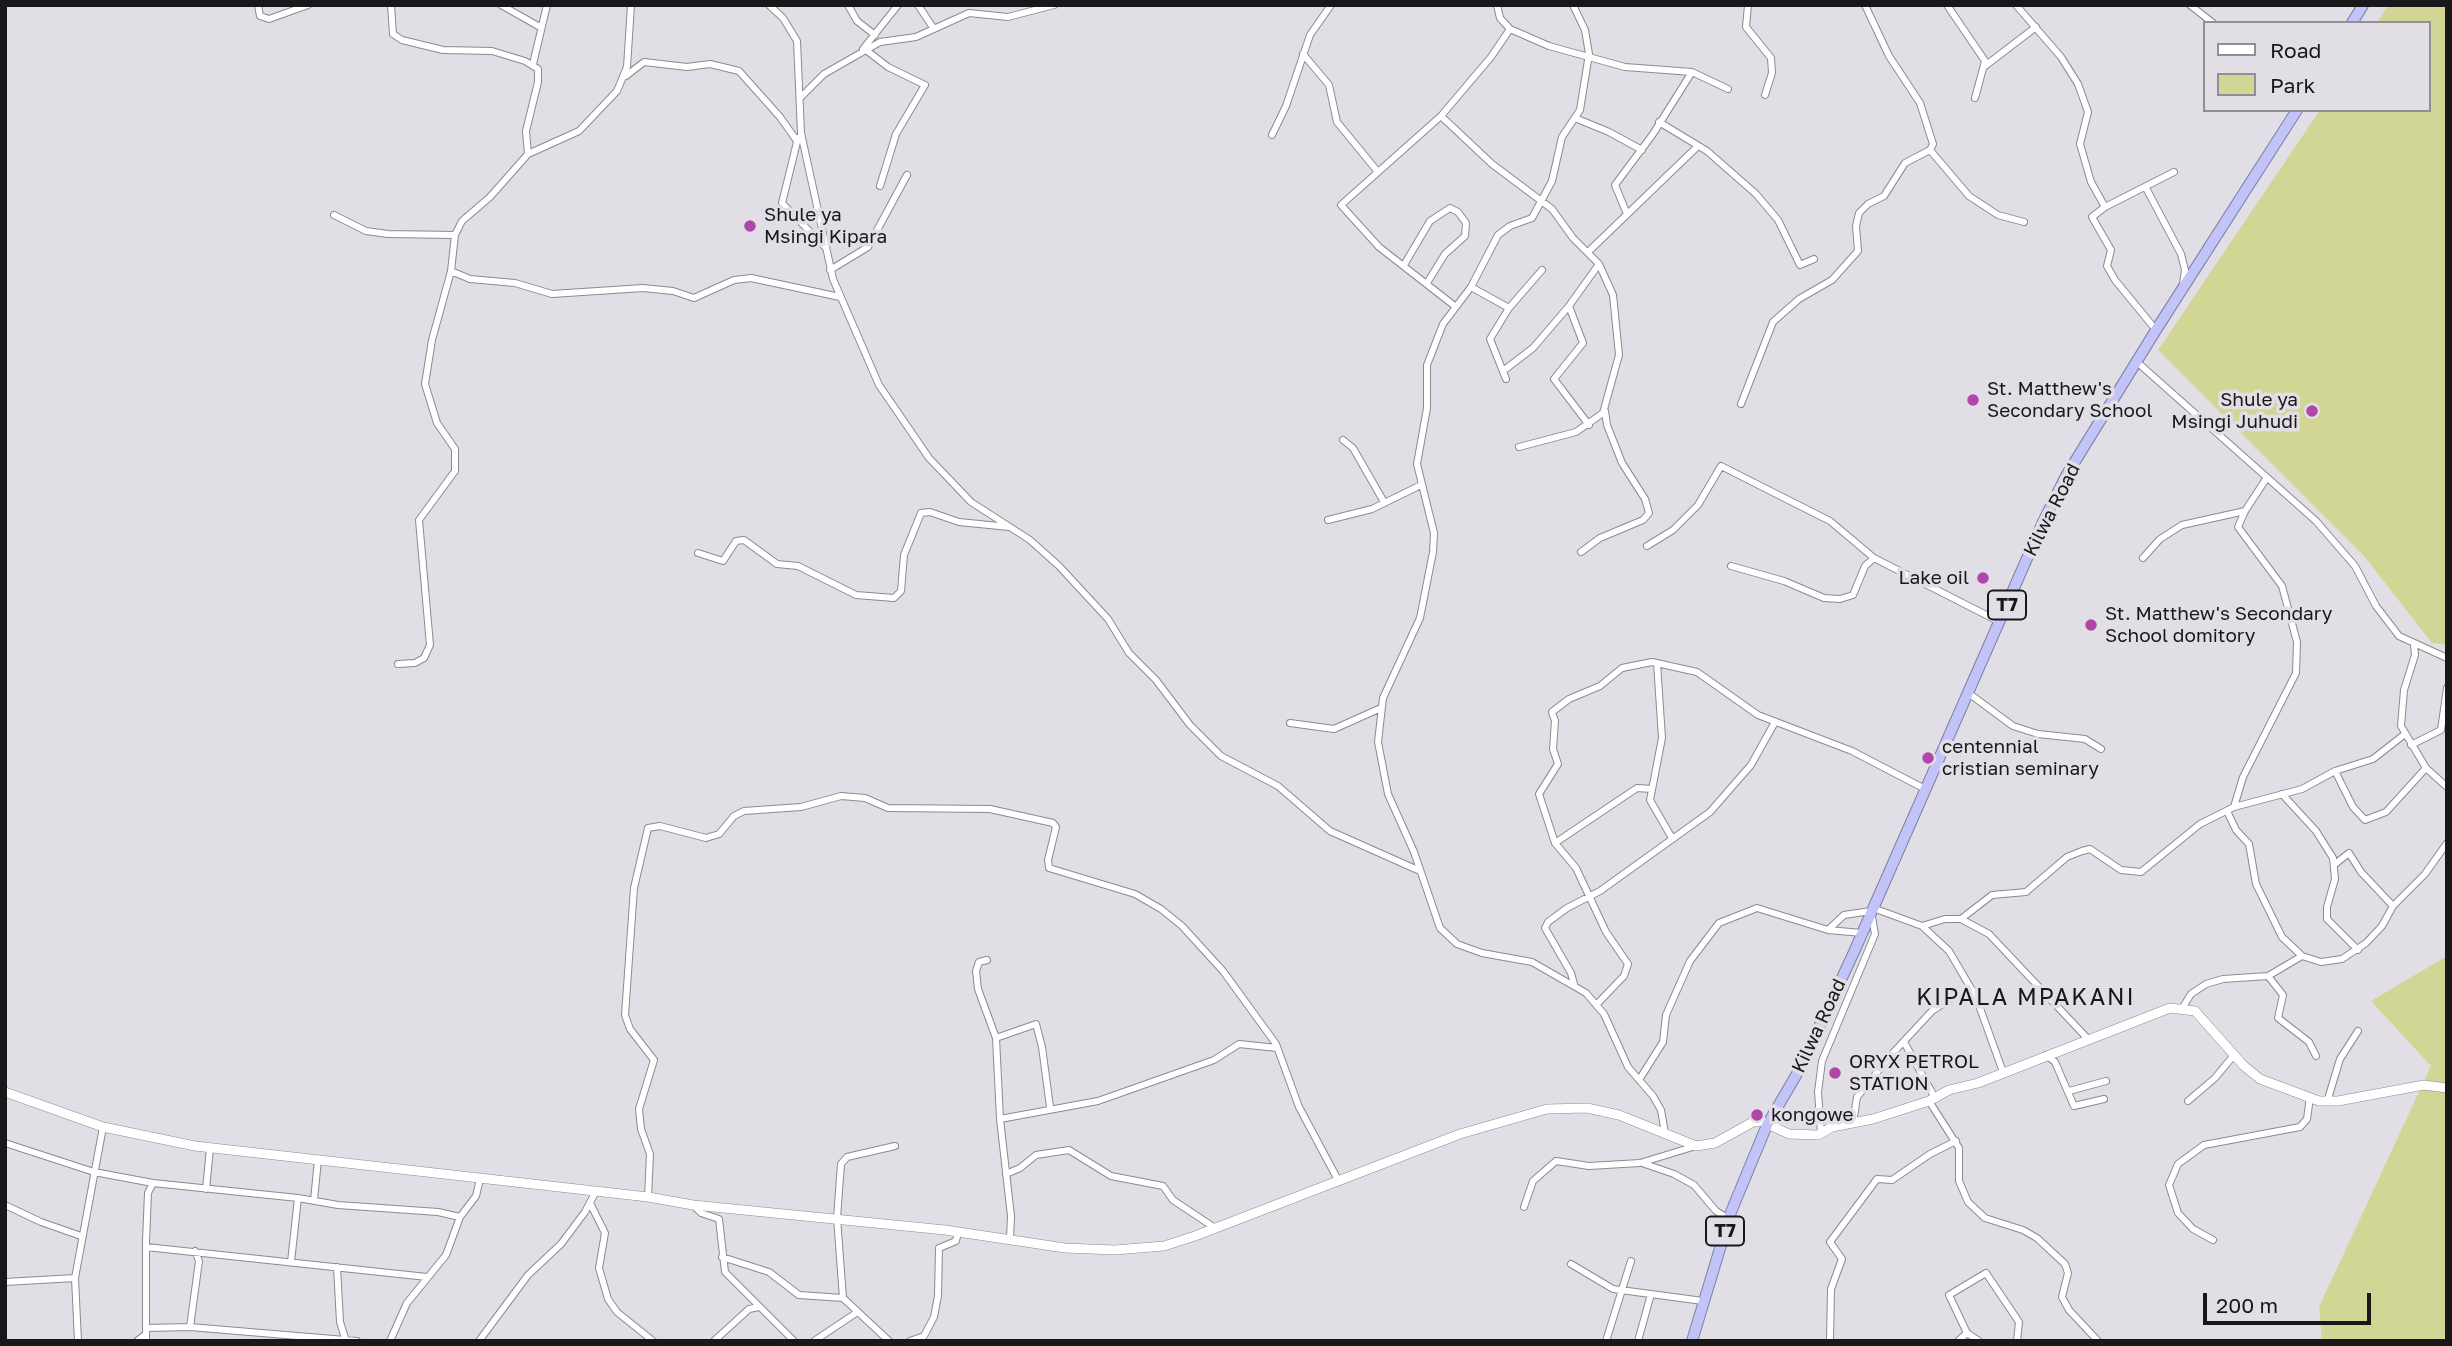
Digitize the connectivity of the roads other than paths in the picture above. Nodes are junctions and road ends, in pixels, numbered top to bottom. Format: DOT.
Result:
graph roads {
  1 [pos="258,5"];
  2 [pos="308,5"];
  3 [pos="391,5"];
  4 [pos="501,5"];
  5 [pos="547,5"];
  6 [pos="631,5"];
  7 [pos="770,5"];
  8 [pos="848,5"];
  9 [pos="898,5"];
  10 [pos="918,5"];
  11 [pos="1054,5"];
  12 [pos="1331,5"];
  13 [pos="1497,5"];
  14 [pos="1573,5"];
  15 [pos="1748,5"];
  16 [pos="1865,5"];
  17 [pos="1947,5"];
  18 [pos="2016,5"];
  19 [pos="2190,5"];
  20 [pos="2363,5"];
  21 [pos="2210,21"];
  22 [pos="2353,21"];
  23 [pos="540,27"];
  24 [pos="2036,27"];
  25 [pos="934,29"];
  26 [pos="1510,29"];
  27 [pos="874,35"];
  28 [pos="864,50"];
  29 [pos="1303,54"];
  30 [pos="1588,58"];
  31 [pos="533,64"];
  32 [pos="1986,66"];
  33 [pos="1692,72"];
  34 [pos="625,76"];
  35 [pos="1728,89"];
  36 [pos="1765,95"];
  37 [pos="799,98"];
  38 [pos="1975,98"];
  39 [pos="2296,112"];
  40 [pos="1441,116"];
  41 [pos="1575,118"];
  42 [pos="1659,122"];
  43 [pos="801,133"];
  44 [pos="1272,135"];
  45 [pos="797,141"];
  46 [pos="1698,146"];
  47 [pos="1642,150"];
  48 [pos="1930,150"];
  49 [pos="528,154"];
  50 [pos="1378,172"];
  51 [pos="2174,172"];
  52 [pos="907,175"];
  53 [pos="880,186"];
  54 [pos="2146,188"];
  55 [pos="1542,200"];
  56 [pos="2105,206"];
  57 [pos="1627,214"];
  58 [pos="334,215"];
  59 [pos="2024,222"];
  60 [pos="455,234"];
  61 [pos="825,247"];
  62 [pos="1588,252"];
  63 [pos="1814,259"];
  64 [pos="1599,264"];
  65 [pos="1404,265"];
  66 [pos="830,270"];
  67 [pos="1542,270"];
  68 [pos="451,271"];
  69 [pos="1427,284"];
  70 [pos="1471,287"];
  71 [pos="2182,292"];
  72 [pos="840,297"];
  73 [pos="1569,306"];
  74 [pos="1456,307"];
  75 [pos="1509,308"];
  76 [pos="2156,330"];
  77 [pos="2137,362"];
  78 [pos="1503,371"];
  79 [pos="1506,379"];
  80 [pos="1741,404"];
  81 [pos="1605,409"];
  82 [pos="1589,425"];
  83 [pos="1343,440"];
  84 [pos="1519,447"];
  85 [pos="2266,479"];
  86 [pos="1421,485"];
  87 [pos="1384,502"];
  88 [pos="2245,511"];
  89 [pos="1328,520"];
  90 [pos="1010,527"];
  91 [pos="1647,546"];
  92 [pos="1581,552"];
  93 [pos="698,554"];
  94 [pos="1874,558"];
  95 [pos="2143,558"];
  96 [pos="1731,566"];
  97 [pos="2000,622"];
  98 [pos="2414,645"];
  99 [pos="2447,658"];
  100 [pos="1657,663"];
  101 [pos="398,664"];
  102 [pos="2447,688"];
  103 [pos="1967,692"];
  104 [pos="1381,708"];
  105 [pos="1775,722"];
  106 [pos="1290,723"];
  107 [pos="2404,734"];
  108 [pos="2411,745"];
  109 [pos="2101,749"];
  110 [pos="2426,768"];
  111 [pos="2335,771"];
  112 [pos="2447,787"];
  113 [pos="1652,789"];
  114 [pos="1925,789"];
  115 [pos="2282,794"];
  116 [pos="2230,809"];
  117 [pos="1672,838"];
  118 [pos="1555,843"];
  119 [pos="2447,843"];
  120 [pos="2335,864"];
  121 [pos="1420,871"];
  122 [pos="1588,896"];
  123 [pos="2393,906"];
  124 [pos="1872,909"];
  125 [pos="1961,919"];
  126 [pos="1922,926"];
  127 [pos="1828,930"];
  128 [pos="1862,933"];
  129 [pos="2358,950"];
  130 [pos="2302,956"];
  131 [pos="987,960"];
  132 [pos="2268,976"];
  133 [pos="1574,984"];
  134 [pos="1973,992"];
  135 [pos="1597,1004"];
  136 [pos="2183,1007"];
  137 [pos="2358,1031"];
  138 [pos="996,1038"];
  139 [pos="2087,1038"];
  140 [pos="1904,1042"];
  141 [pos="1278,1048"];
  142 [pos="2046,1055"];
  143 [pos="2234,1055"];
  144 [pos="2316,1056"];
  145 [pos="2003,1072"];
  146 [pos="1639,1080"];
  147 [pos="2106,1081"];
  148 [pos="2447,1088"];
  149 [pos="2070,1091"];
  150 [pos="5,1092"];
  151 [pos="2309,1097"];
  152 [pos="2104,1099"];
  153 [pos="1932,1100"];
  154 [pos="2188,1101"];
  155 [pos="2327,1102"];
  156 [pos="1050,1107"];
  157 [pos="1000,1119"];
  158 [pos="1853,1123"];
  159 [pos="1768,1125"];
  160 [pos="103,1127"];
  161 [pos="1665,1133"];
  162 [pos="1821,1133"];
  163 [pos="1956,1142"];
  164 [pos="5,1143"];
  165 [pos="895,1146"];
  166 [pos="1696,1146"];
  167 [pos="210,1148"];
  168 [pos="318,1160"];
  169 [pos="1640,1163"];
  170 [pos="94,1172"];
  171 [pos="1006,1174"];
  172 [pos="480,1179"];
  173 [pos="1338,1180"];
  174 [pos="153,1183"];
  175 [pos="206,1189"];
  176 [pos="595,1193"];
  177 [pos="648,1197"];
  178 [pos="298,1198"];
  179 [pos="314,1200"];
  180 [pos="590,1203"];
  181 [pos="5,1205"];
  182 [pos="693,1205"];
  183 [pos="1524,1207"];
  184 [pos="460,1217"];
  185 [pos="836,1218"];
  186 [pos="1729,1219"];
  187 [pos="1215,1228"];
  188 [pos="958,1232"];
  189 [pos="81,1236"];
  190 [pos="1010,1239"];
  191 [pos="2213,1240"];
  192 [pos="146,1247"];
  193 [pos="195,1251"];
  194 [pos="206,1252"];
  195 [pos="722,1257"];
  196 [pos="199,1261"];
  197 [pos="1631,1261"];
  198 [pos="291,1262"];
  199 [pos="1571,1264"];
  200 [pos="337,1267"];
  201 [pos="427,1277"];
  202 [pos="75,1278"];
  203 [pos="6,1284"];
  204 [pos="1623,1291"];
  205 [pos="1651,1294"];
  206 [pos="843,1298"];
  207 [pos="1703,1301"];
  208 [pos="759,1307"];
  209 [pos="856,1313"];
  210 [pos="190,1327"];
  211 [pos="1966,1333"];
  212 [pos="146,1334"];
  213 [pos="345,1338"];
  214 [pos="78,1341"];
  215 [pos="137,1341"];
  216 [pos="357,1341"];
  217 [pos="390,1341"];
  218 [pos="479,1341"];
  219 [pos="653,1341"];
  220 [pos="714,1341"];
  221 [pos="794,1341"];
  222 [pos="814,1341"];
  223 [pos="889,1341"];
  224 [pos="910,1341"];
  225 [pos="1606,1341"];
  226 [pos="1638,1341"];
  227 [pos="1692,1341"];
  228 [pos="1830,1341"];
  229 [pos="1958,1341"];
  230 [pos="1979,1341"];
  231 [pos="2017,1341"];
  232 [pos="2098,1341"];
  1 -- 2 [label="street"];
  3 -- 31 [label="street"];
  4 -- 23 [label="street"];
  5 -- 23 [label="street"];
  6 -- 34 [label="street"];
  7 -- 37 [label="street"];
  8 -- 27 [label="street"];
  9 -- 27 [label="street"];
  10 -- 25 [label="street"];
  11 -- 25 [label="street"];
  12 -- 29 [label="street"];
  13 -- 26 [label="street"];
  14 -- 30 [label="street"];
  15 -- 36 [label="street"];
  16 -- 48 [label="street"];
  17 -- 32 [label="street"];
  18 -- 24 [label="street"];
  19 -- 21 [label="street"];
  20 -- 22 [label="highway"];
  23 -- 31 [label="street"];
  24 -- 32 [label="street"];
  24 -- 56 [label="street"];
  25 -- 28 [label="street"];
  26 -- 30 [label="street"];
  26 -- 40 [label="street"];
  27 -- 28 [label="street"];
  28 -- 37 [label="street"];
  28 -- 53 [label="street"];
  29 -- 44 [label="street"];
  29 -- 50 [label="street"];
  30 -- 33 [label="street"];
  30 -- 41 [label="street"];
  31 -- 49 [label="street"];
  32 -- 38 [label="street"];
  33 -- 35 [label="street"];
  33 -- 42 [label="street"];
  34 -- 45 [label="street"];
  34 -- 49 [label="street"];
  37 -- 43 [label="street"];
  39 -- 71 [label="highway, Kilwa Road / T7"];
  40 -- 50 [label="street"];
  40 -- 55 [label="street"];
  41 -- 47 [label="street"];
  41 -- 55 [label="street"];
  42 -- 46 [label="street"];
  42 -- 47 [label="street"];
  43 -- 45 [label="street"];
  43 -- 61 [label="street"];
  45 -- 61 [label="street"];
  46 -- 57 [label="street"];
  46 -- 63 [label="street"];
  47 -- 57 [label="street"];
  48 -- 59 [label="street"];
  48 -- 80 [label="street"];
  49 -- 60 [label="street"];
  50 -- 65 [label="street"];
  51 -- 54 [label="street"];
  52 -- 66 [label="street"];
  54 -- 56 [label="street"];
  54 -- 71 [label="street"];
  55 -- 62 [label="street"];
  55 -- 70 [label="street"];
  56 -- 76 [label="street"];
  57 -- 62 [label="street"];
  58 -- 60 [label="street"];
  60 -- 68 [label="street"];
  61 -- 66 [label="street"];
  62 -- 64 [label="street"];
  64 -- 73 [label="street"];
  64 -- 81 [label="street"];
  65 -- 69 [label="street"];
  65 -- 69 [label="street"];
  66 -- 72 [label="street"];
  67 -- 75 [label="street"];
  68 -- 72 [label="street"];
  68 -- 101 [label="street"];
  69 -- 74 [label="street"];
  70 -- 74 [label="street"];
  70 -- 75 [label="street"];
  71 -- 76 [label="highway, Kilwa Road / T7"];
  72 -- 90 [label="street"];
  73 -- 78 [label="street"];
  73 -- 82 [label="street"];
  74 -- 86 [label="street"];
  75 -- 78 [label="street"];
  76 -- 77 [label="highway, Kilwa Road / T7"];
  77 -- 85 [label="street"];
  77 -- 97 [label="highway, Kilwa Road / T7"];
  78 -- 79 [label="street"];
  81 -- 82 [label="street"];
  81 -- 92 [label="street"];
  82 -- 84 [label="street"];
  83 -- 87 [label="street"];
  85 -- 88 [label="street"];
  85 -- 98 [label="street"];
  86 -- 87 [label="street"];
  86 -- 104 [label="street"];
  87 -- 89 [label="street"];
  88 -- 95 [label="street"];
  88 -- 116 [label="street"];
  90 -- 93 [label="street"];
  90 -- 121 [label="street"];
  91 -- 94 [label="street"];
  94 -- 96 [label="street"];
  94 -- 97 [label="street"];
  97 -- 103 [label="highway, Kilwa Road / T7"];
  98 -- 99 [label="street"];
  98 -- 107 [label="street"];
  100 -- 105 [label="street"];
  100 -- 113 [label="street"];
  100 -- 118 [label="street"];
  102 -- 108 [label="street"];
  103 -- 109 [label="street"];
  103 -- 114 [label="highway, Kilwa Road / T7"];
  104 -- 106 [label="street"];
  104 -- 121 [label="street"];
  105 -- 114 [label="street"];
  105 -- 117 [label="street"];
  107 -- 108 [label="street"];
  107 -- 111 [label="street"];
  108 -- 110 [label="street"];
  110 -- 111 [label="street"];
  110 -- 112 [label="street"];
  111 -- 115 [label="street"];
  113 -- 117 [label="street"];
  113 -- 118 [label="street"];
  114 -- 124 [label="highway, Kilwa Road / T7"];
  115 -- 116 [label="street"];
  115 -- 120 [label="street"];
  116 -- 125 [label="street"];
  116 -- 130 [label="street"];
  117 -- 122 [label="street"];
  118 -- 122 [label="street"];
  119 -- 123 [label="street"];
  120 -- 123 [label="street"];
  120 -- 129 [label="street"];
  121 -- 133 [label="street"];
  122 -- 133 [label="street"];
  122 -- 135 [label="street"];
  123 -- 129 [label="street"];
  124 -- 126 [label="street"];
  124 -- 127 [label="street"];
  124 -- 128 [label="highway, Kilwa Road / T7"];
  124 -- 162 [label="street"];
  125 -- 126 [label="street"];
  125 -- 139 [label="street"];
  126 -- 134 [label="street"];
  127 -- 128 [label="street"];
  127 -- 146 [label="street"];
  128 -- 159 [label="highway, Kilwa Road / T7"];
  129 -- 130 [label="street"];
  130 -- 132 [label="street"];
  131 -- 138 [label="street"];
  132 -- 136 [label="street"];
  132 -- 144 [label="street"];
  133 -- 135 [label="street"];
  134 -- 140 [label="street"];
  134 -- 145 [label="street"];
  135 -- 146 [label="street"];
  136 -- 139 [label="main road"];
  136 -- 143 [label="main road"];
  137 -- 155 [label="street"];
  138 -- 156 [label="street"];
  138 -- 157 [label="street"];
  139 -- 142 [label="main road"];
  140 -- 153 [label="street"];
  140 -- 158 [label="street"];
  141 -- 156 [label="street"];
  141 -- 173 [label="street"];
  141 -- 177 [label="street"];
  142 -- 145 [label="main road"];
  142 -- 149 [label="street"];
  143 -- 151 [label="main road"];
  143 -- 154 [label="street"];
  145 -- 153 [label="main road"];
  146 -- 161 [label="street"];
  147 -- 149 [label="street"];
  148 -- 155 [label="main road"];
  149 -- 152 [label="street"];
  150 -- 160 [label="main road"];
  151 -- 155 [label="main road"];
  151 -- 191 [label="street"];
  153 -- 158 [label="main road"];
  153 -- 163 [label="street"];
  156 -- 157 [label="street"];
  157 -- 171 [label="street"];
  158 -- 162 [label="main road"];
  159 -- 162 [label="main road"];
  159 -- 166 [label="main road"];
  159 -- 186 [label="highway, T7"];
  160 -- 167 [label="main road"];
  160 -- 170 [label="street"];
  161 -- 166 [label="main road"];
  161 -- 173 [label="main road"];
  163 -- 228 [label="street"];
  163 -- 232 [label="street"];
  164 -- 170 [label="street"];
  165 -- 185 [label="street"];
  166 -- 169 [label="street"];
  167 -- 168 [label="main road"];
  167 -- 175 [label="street"];
  168 -- 172 [label="main road"];
  168 -- 179 [label="street"];
  169 -- 183 [label="street"];
  169 -- 186 [label="street"];
  170 -- 174 [label="street"];
  170 -- 189 [label="street"];
  171 -- 187 [label="street"];
  171 -- 190 [label="street"];
  172 -- 176 [label="main road"];
  172 -- 184 [label="street"];
  173 -- 187 [label="main road"];
  174 -- 175 [label="street"];
  174 -- 192 [label="street"];
  175 -- 178 [label="street"];
  176 -- 177 [label="main road"];
  176 -- 180 [label="street"];
  177 -- 182 [label="main road"];
  178 -- 179 [label="street"];
  178 -- 198 [label="street"];
  179 -- 184 [label="street"];
  180 -- 218 [label="street"];
  180 -- 219 [label="street"];
  181 -- 189 [label="street"];
  182 -- 185 [label="main road"];
  182 -- 195 [label="street"];
  184 -- 201 [label="street"];
  185 -- 188 [label="main road"];
  185 -- 206 [label="street"];
  186 -- 207 [label="highway, T7"];
  187 -- 190 [label="main road"];
  188 -- 190 [label="main road"];
  188 -- 224 [label="street"];
  189 -- 202 [label="street"];
  192 -- 193 [label="street"];
  192 -- 212 [label="street"];
  193 -- 194 [label="street"];
  193 -- 196 [label="street"];
  194 -- 196 [label="street"];
  194 -- 198 [label="street"];
  195 -- 206 [label="street"];
  195 -- 208 [label="street"];
  196 -- 210 [label="street"];
  197 -- 204 [label="street"];
  198 -- 200 [label="street"];
  199 -- 204 [label="street"];
  200 -- 201 [label="street"];
  200 -- 213 [label="street"];
  201 -- 217 [label="street"];
  202 -- 203 [label="street"];
  202 -- 214 [label="street"];
  204 -- 205 [label="street"];
  204 -- 225 [label="street"];
  205 -- 207 [label="street"];
  205 -- 226 [label="street"];
  206 -- 209 [label="street"];
  207 -- 227 [label="highway, T7"];
  208 -- 220 [label="street"];
  208 -- 221 [label="street"];
  209 -- 222 [label="street"];
  209 -- 223 [label="street"];
  210 -- 212 [label="street"];
  210 -- 213 [label="street"];
  211 -- 229 [label="street"];
  211 -- 230 [label="street"];
  211 -- 231 [label="street"];
  212 -- 215 [label="street"];
  213 -- 216 [label="street"];
}
